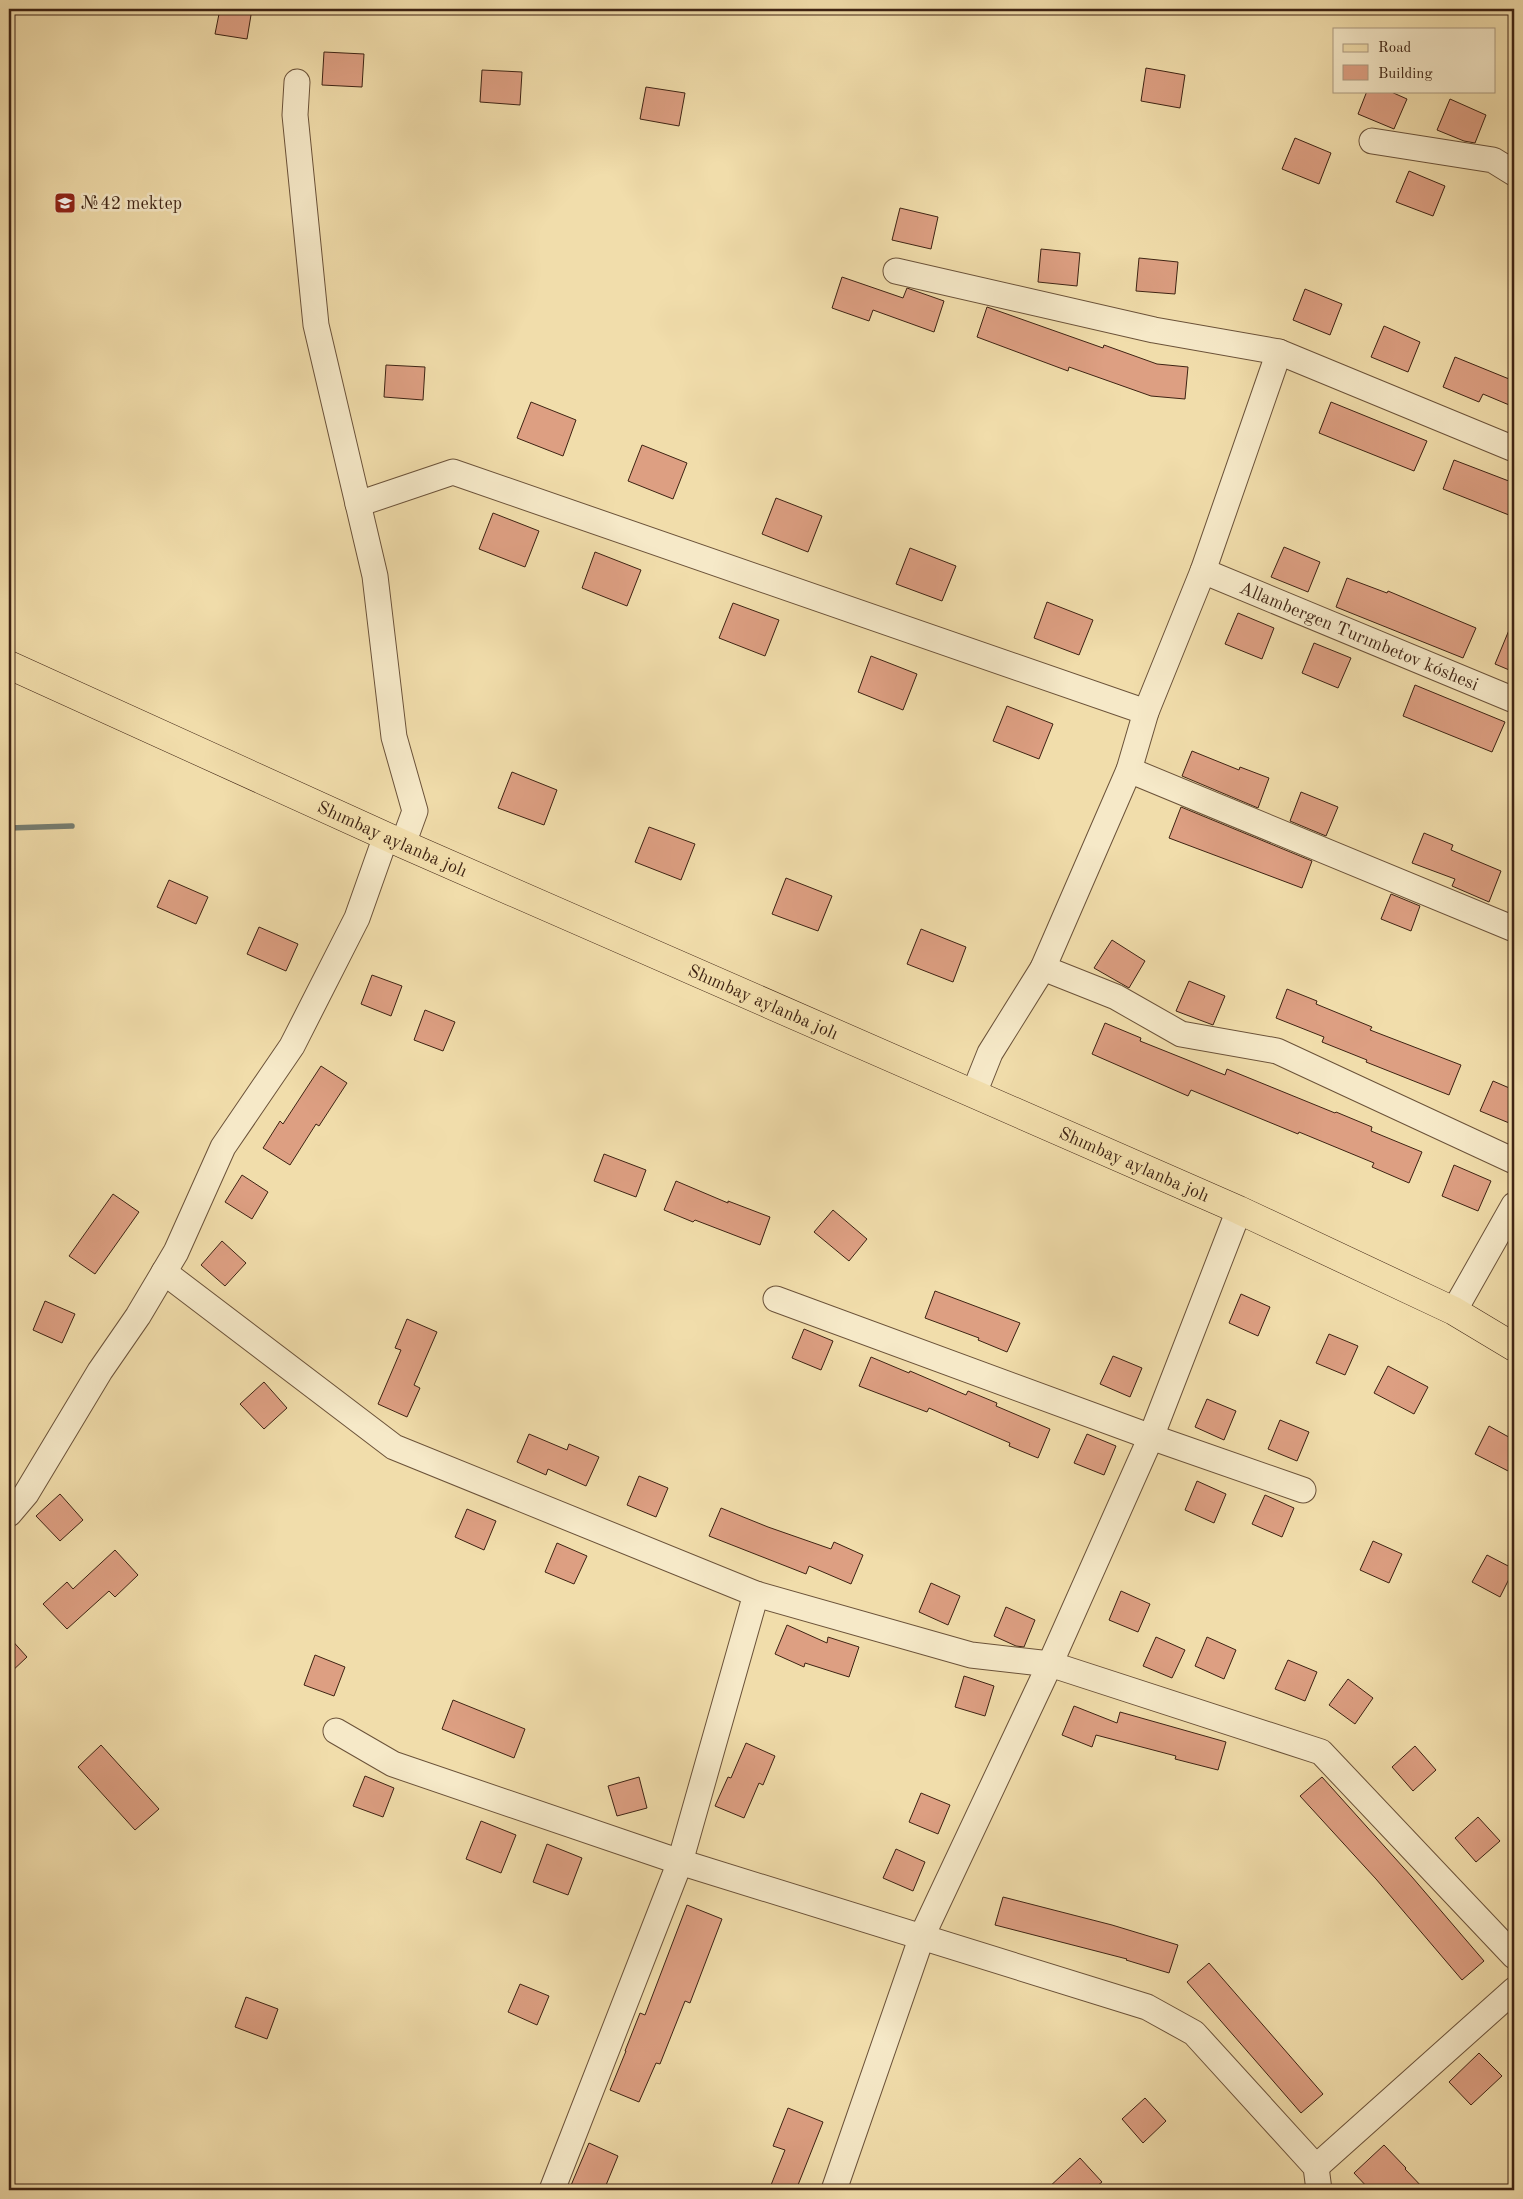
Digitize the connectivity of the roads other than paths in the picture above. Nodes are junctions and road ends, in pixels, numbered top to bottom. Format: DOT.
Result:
graph roads {
  1 [pos="297,82"];
  2 [pos="1372,141"];
  3 [pos="1514,173"];
  4 [pos="896,271"];
  5 [pos="1279,352"];
  6 [pos="1514,449"];
  7 [pos="358,504"];
  8 [pos="1203,571"];
  9 [pos="9,665"];
  10 [pos="1514,700"];
  11 [pos="1146,712"];
  12 [pos="1129,770"];
  13 [pos="394,840"];
  14 [pos="1514,929"];
  15 [pos="1043,968"];
  16 [pos="974,1093"];
  17 [pos="1514,1161"];
  18 [pos="1514,1205"];
  19 [pos="1239,1210"];
  20 [pos="164,1272"];
  21 [pos="776,1299"];
  22 [pos="1454,1311"];
  23 [pos="1514,1347"];
  24 [pos="1151,1437"];
  25 [pos="1303,1490"];
  26 [pos="9,1514"];
  27 [pos="756,1594"];
  28 [pos="1050,1664"];
  29 [pos="336,1731"];
  30 [pos="680,1862"];
  31 [pos="922,1936"];
  32 [pos="1514,1956"];
  33 [pos="1514,1990"];
  34 [pos="1317,2179"];
  35 [pos="552,2190"];
  36 [pos="834,2190"];
  1 -- 7 [label="street"];
  2 -- 3 [label="street"];
  4 -- 5 [label="street"];
  5 -- 6 [label="street"];
  5 -- 8 [label="street"];
  7 -- 11 [label="street"];
  7 -- 13 [label="street"];
  8 -- 10 [label="street, Allambergen Turımbetov kóshesi"];
  8 -- 11 [label="street"];
  9 -- 13 [label="main road, Shımbay aylanba jolı"];
  11 -- 12 [label="street"];
  12 -- 14 [label="street"];
  12 -- 15 [label="street"];
  13 -- 16 [label="main road, Shımbay aylanba jolı"];
  13 -- 20 [label="street"];
  15 -- 16 [label="street"];
  15 -- 17 [label="street"];
  16 -- 19 [label="main road, Shımbay aylanba jolı"];
  18 -- 22 [label="street"];
  19 -- 22 [label="main road, Shımbay aylanba jolı"];
  19 -- 24 [label="street"];
  20 -- 26 [label="street"];
  20 -- 27 [label="street"];
  21 -- 24 [label="street"];
  22 -- 23 [label="main road, Shımbay aylanba jolı"];
  24 -- 25 [label="street"];
  24 -- 28 [label="street"];
  27 -- 28 [label="street"];
  27 -- 30 [label="street"];
  28 -- 31 [label="street"];
  28 -- 32 [label="street"];
  29 -- 30 [label="street"];
  30 -- 31 [label="street"];
  30 -- 35 [label="street"];
  31 -- 34 [label="street"];
  31 -- 36 [label="street"];
  33 -- 34 [label="street"];
}
